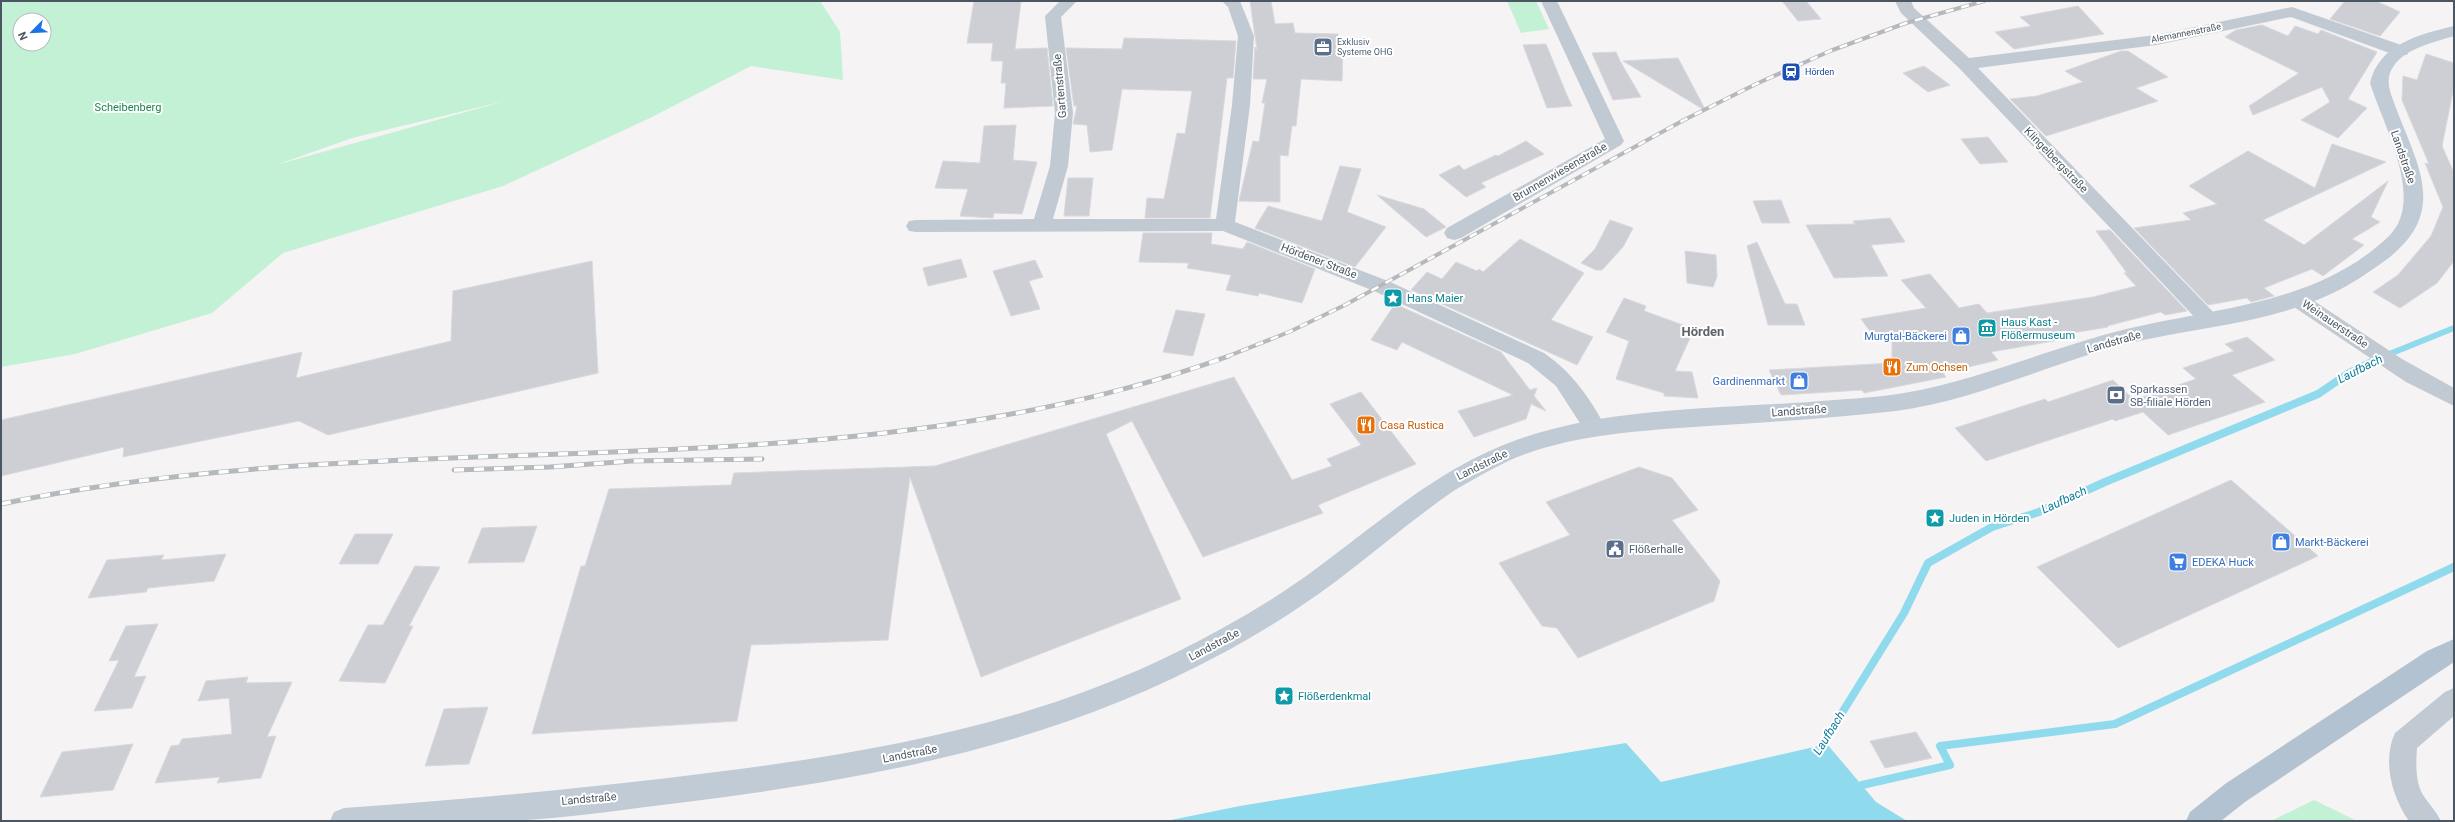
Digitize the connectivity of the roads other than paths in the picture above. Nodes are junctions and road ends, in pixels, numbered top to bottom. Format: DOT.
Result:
graph roads {
  1 [pos="1069,1"];
  2 [pos="1230,1"];
  3 [pos="1549,1"];
  4 [pos="1903,1"];
  5 [pos="2454,30"];
  6 [pos="2401,51"];
  7 [pos="1965,64"];
  8 [pos="1042,224"];
  9 [pos="1225,225"];
  10 [pos="916,226"];
  11 [pos="1454,233"];
  12 [pos="2298,300"];
  13 [pos="2209,320"];
  14 [pos="2454,398"];
  15 [pos="1595,428"];
  16 [pos="2454,650"];
  17 [pos="2454,700"];
  18 [pos="344,821"];
  19 [pos="2200,821"];
  20 [pos="2427,821"];
  1 -- 8 [label="street, Gartenstraße"];
  2 -- 9 [label="street"];
  3 -- 11 [label="street, Brunnenwiesenstraße"];
  4 -- 7 [label="street, Klingelbergstraße"];
  5 -- 6 [label="street, Landstraße"];
  6 -- 7 [label="street, Alemannenstraße"];
  6 -- 12 [label="street, Landstraße"];
  7 -- 13 [label="street, Klingelbergstraße"];
  8 -- 9 [label="street"];
  8 -- 10 [label="street"];
  9 -- 15 [label="street, Hördener Straße"];
  12 -- 13 [label="street, Landstraße"];
  12 -- 14 [label="street, Weinauerstraße"];
  13 -- 15 [label="street, Landstraße"];
  15 -- 18 [label="street, Landstraße"];
  16 -- 19 [label="main road"];
  17 -- 20 [label="street"];
}
